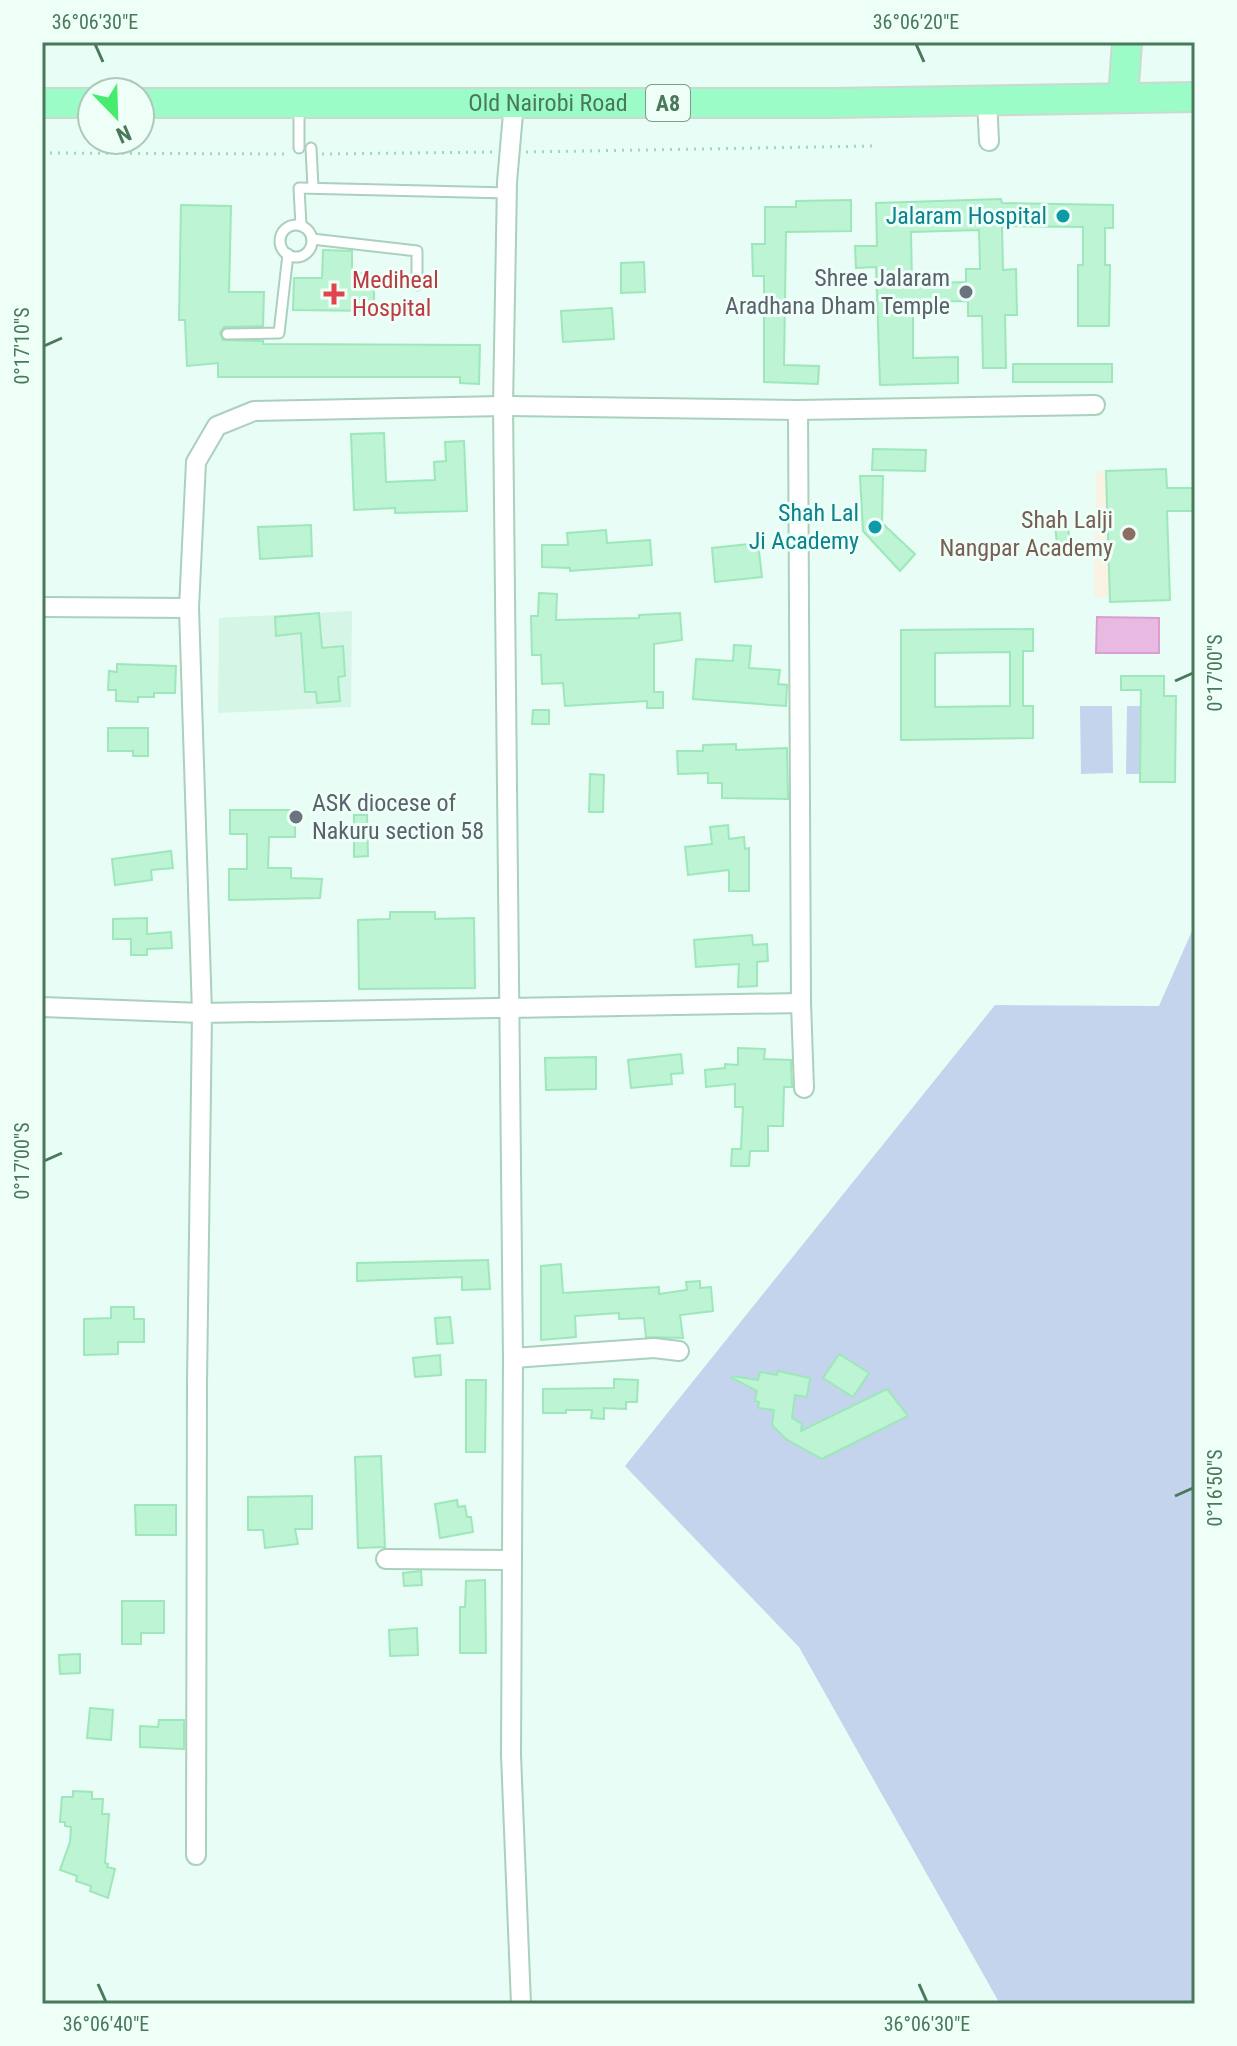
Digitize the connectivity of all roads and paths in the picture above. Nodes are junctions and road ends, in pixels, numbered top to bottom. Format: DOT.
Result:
graph roads {
  1 [pos="1127,42"];
  2 [pos="1195,97"];
  3 [pos="1123,98"];
  4 [pos="987,100"];
  5 [pos="514,102"];
  6 [pos="42,103"];
  7 [pos="76,103"];
  8 [pos="156,103"];
  9 [pos="300,103"];
  10 [pos="989,141"];
  11 [pos="874,146"];
  12 [pos="299,148"];
  13 [pos="311,151"];
  14 [pos="509,152"];
  15 [pos="42,153"];
  16 [pos="313,187"];
  17 [pos="508,193"];
  18 [pos="301,226"];
  19 [pos="312,239"];
  20 [pos="288,254"];
  21 [pos="417,285"];
  22 [pos="227,334"];
  23 [pos="1095,405"];
  24 [pos="503,406"];
  25 [pos="798,410"];
  26 [pos="42,607"];
  27 [pos="189,608"];
  28 [pos="801,1003"];
  29 [pos="510,1006"];
  30 [pos="42,1007"];
  31 [pos="202,1013"];
  32 [pos="804,1088"];
  33 [pos="679,1351"];
  34 [pos="513,1358"];
  35 [pos="386,1559"];
  36 [pos="512,1560"];
  37 [pos="196,1855"];
  38 [pos="521,2004"];
  1 -- 3 [label="highway"];
  2 -- 3 [label="highway, Old Nairobi Road / A8"];
  3 -- 4 [label="highway, Old Nairobi Road / A8"];
  4 -- 5 [label="highway, Old Nairobi Road / A8"];
  4 -- 10 [label="street"];
  5 -- 9 [label="highway, Old Nairobi Road / A8"];
  5 -- 14 [label="street"];
  6 -- 7 [label="highway"];
  8 -- 9 [label="highway, Old Nairobi Road / A8"];
  9 -- 12 [label="lane"];
  11 -- 14 [label="path"];
  13 -- 14 [label="path"];
  13 -- 15 [label="path"];
  13 -- 16 [label="lane"];
  14 -- 17 [label="street"];
  16 -- 17 [label="lane"];
  16 -- 18 [label="lane"];
  17 -- 24 [label="street"];
  18 -- 19 [label="lane"];
  18 -- 20 [label="lane"];
  19 -- 20 [label="lane"];
  19 -- 21 [label="lane"];
  20 -- 22 [label="lane"];
  23 -- 25 [label="street"];
  24 -- 25 [label="street"];
  24 -- 27 [label="street"];
  24 -- 29 [label="street"];
  25 -- 28 [label="street"];
  26 -- 27 [label="street"];
  27 -- 31 [label="street"];
  28 -- 29 [label="street"];
  28 -- 32 [label="street"];
  29 -- 31 [label="street"];
  29 -- 34 [label="street"];
  30 -- 31 [label="street"];
  31 -- 37 [label="street"];
  33 -- 34 [label="street"];
  34 -- 36 [label="street"];
  35 -- 36 [label="street"];
  36 -- 38 [label="street"];
}
